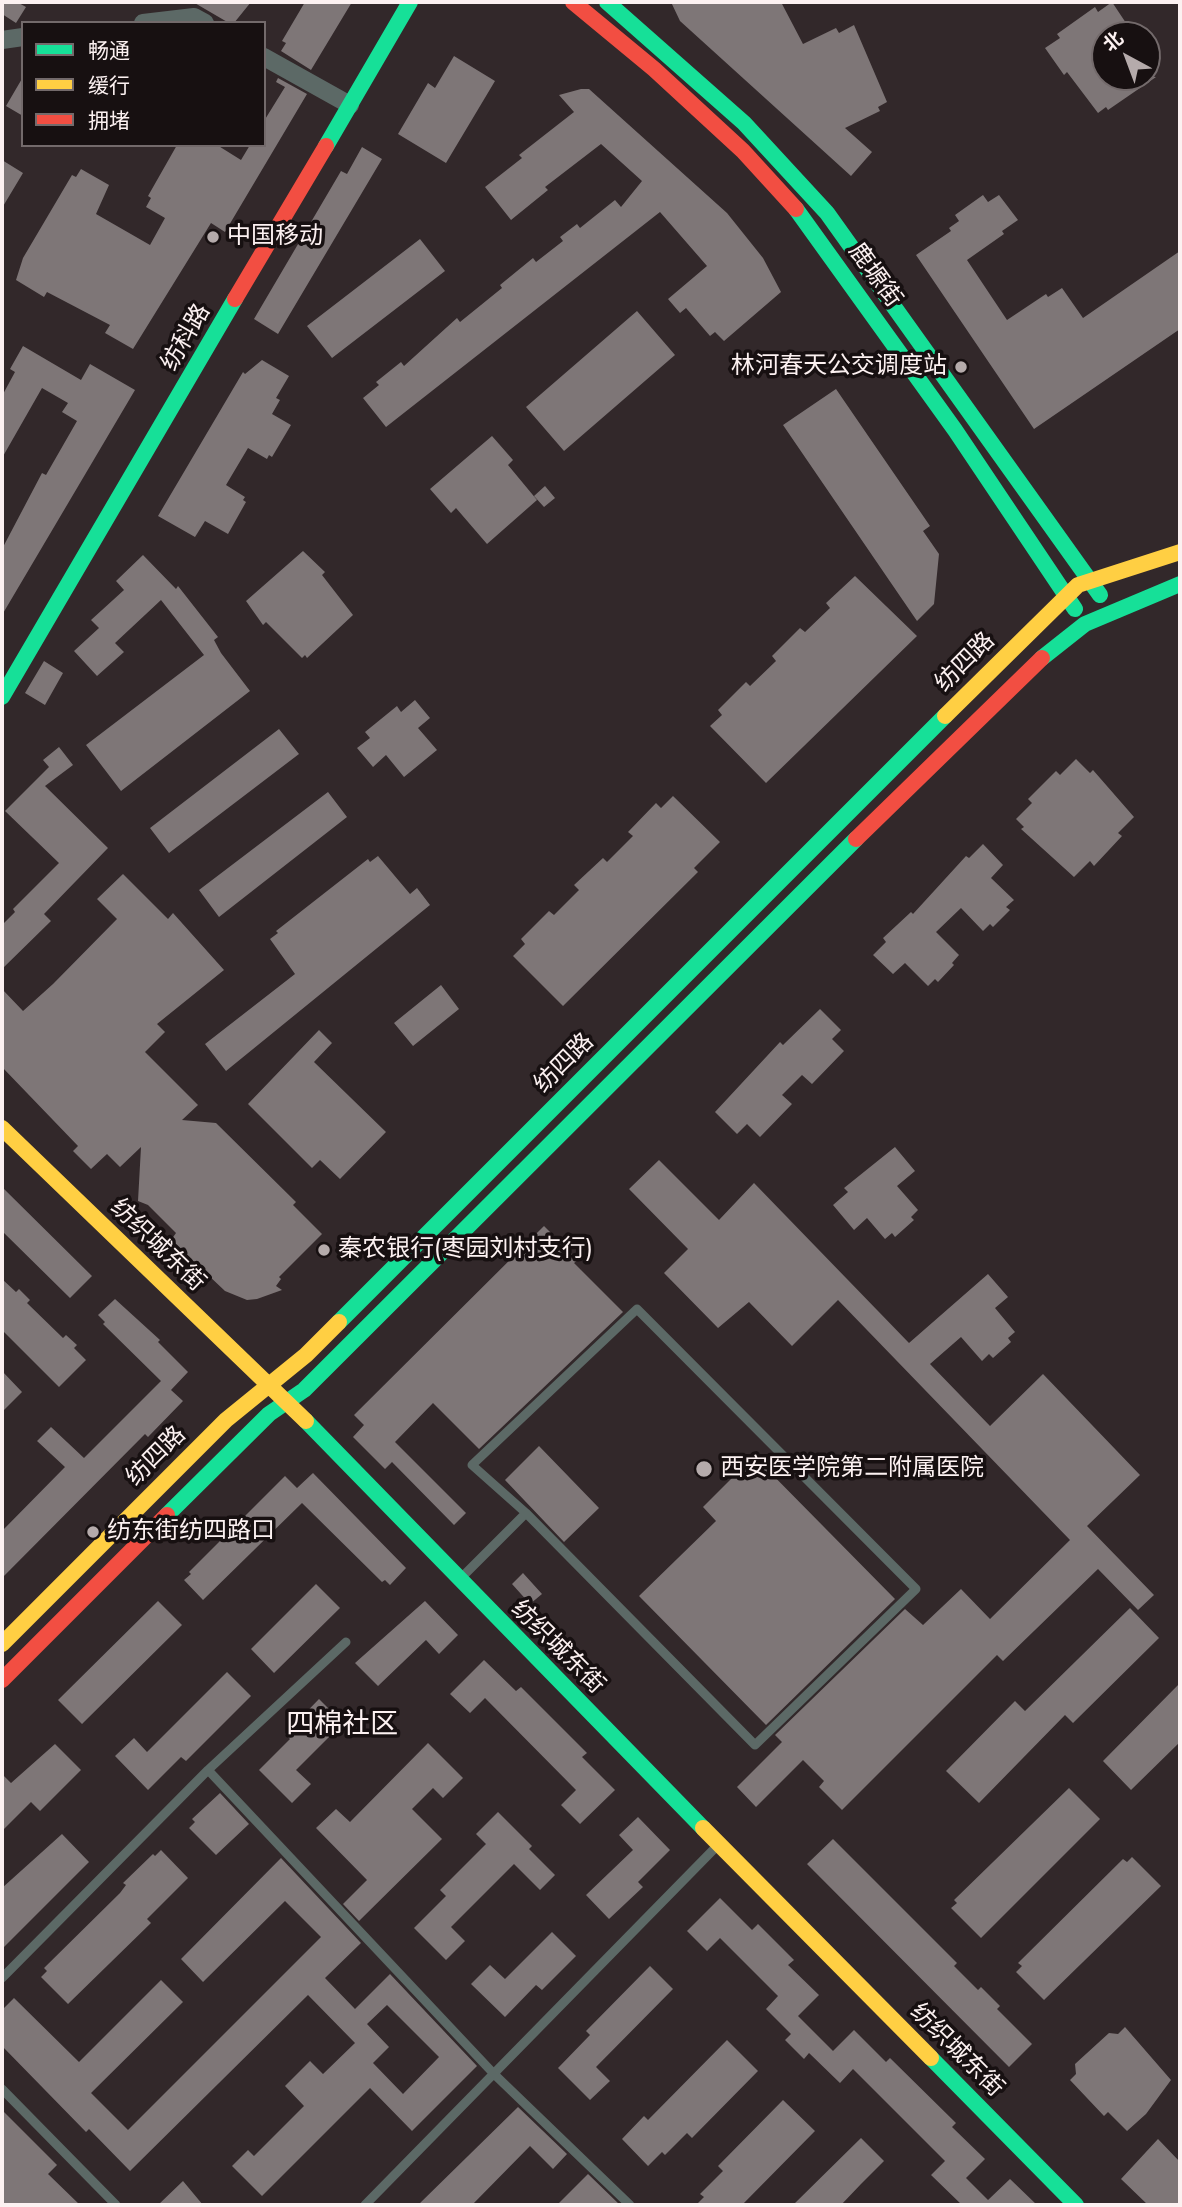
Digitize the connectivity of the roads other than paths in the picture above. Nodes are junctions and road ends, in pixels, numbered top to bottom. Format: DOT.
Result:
graph roads {
  1 [pos="410,2"];
  2 [pos="573,2"];
  3 [pos="607,2"];
  4 [pos="160,21"];
  5 [pos="201,21"];
  6 [pos="21,37"];
  7 [pos="2,40"];
  8 [pos="266,58"];
  9 [pos="350,105"];
  10 [pos="1180,552"];
  11 [pos="1090,581"];
  12 [pos="1180,584"];
  13 [pos="1065,596"];
  14 [pos="1112,611"];
  15 [pos="1085,624"];
  16 [pos="2,697"];
  17 [pos="2,1128"];
  18 [pos="269,1385"];
  19 [pos="288,1403"];
  20 [pos="526,1513"];
  21 [pos="458,1581"];
  22 [pos="346,1642"];
  23 [pos="2,1644"];
  24 [pos="2,1680"];
  25 [pos="208,1770"];
  26 [pos="719,1843"];
  27 [pos="2,1978"];
  28 [pos="494,2074"];
  29 [pos="2,2089"];
  30 [pos="116,2205"];
  31 [pos="365,2205"];
  32 [pos="630,2205"];
  33 [pos="1076,2205"];
  1 -- 9 [label="street, 纺科路"];
  2 -- 13 [label="street, 鹿塬街"];
  3 -- 11 [label="street, 鹿塬街"];
  4 -- 5 [label="street"];
  6 -- 7 [label="street"];
  8 -- 9 [label="street"];
  9 -- 16 [label="street, 纺科路"];
  10 -- 11 [label="street, 纺四路"];
  11 -- 13 [label="street, 纺四路"];
  11 -- 14 [label="street, 鹿塬街"];
  12 -- 14 [label="street, 纺四路"];
  13 -- 15 [label="street, 鹿塬街"];
  13 -- 18 [label="street, 纺四路"];
  14 -- 15 [label="street, 纺四路"];
  15 -- 19 [label="street, 纺四路"];
  17 -- 18 [label="street, 纺织城东街"];
  18 -- 19 [label="street, 纺织城东街"];
  18 -- 23 [label="street, 纺四路"];
  19 -- 21 [label="street, 纺织城东街"];
  19 -- 24 [label="street, 纺四路"];
  20 -- 20 [label="lane"];
  20 -- 21 [label="lane"];
  21 -- 26 [label="street, 纺织城东街"];
  22 -- 25 [label="lane"];
  25 -- 27 [label="lane"];
  25 -- 28 [label="lane"];
  26 -- 28 [label="lane"];
  26 -- 33 [label="street, 纺织城东街"];
  28 -- 31 [label="lane"];
  28 -- 32 [label="lane"];
  29 -- 30 [label="lane"];
}
